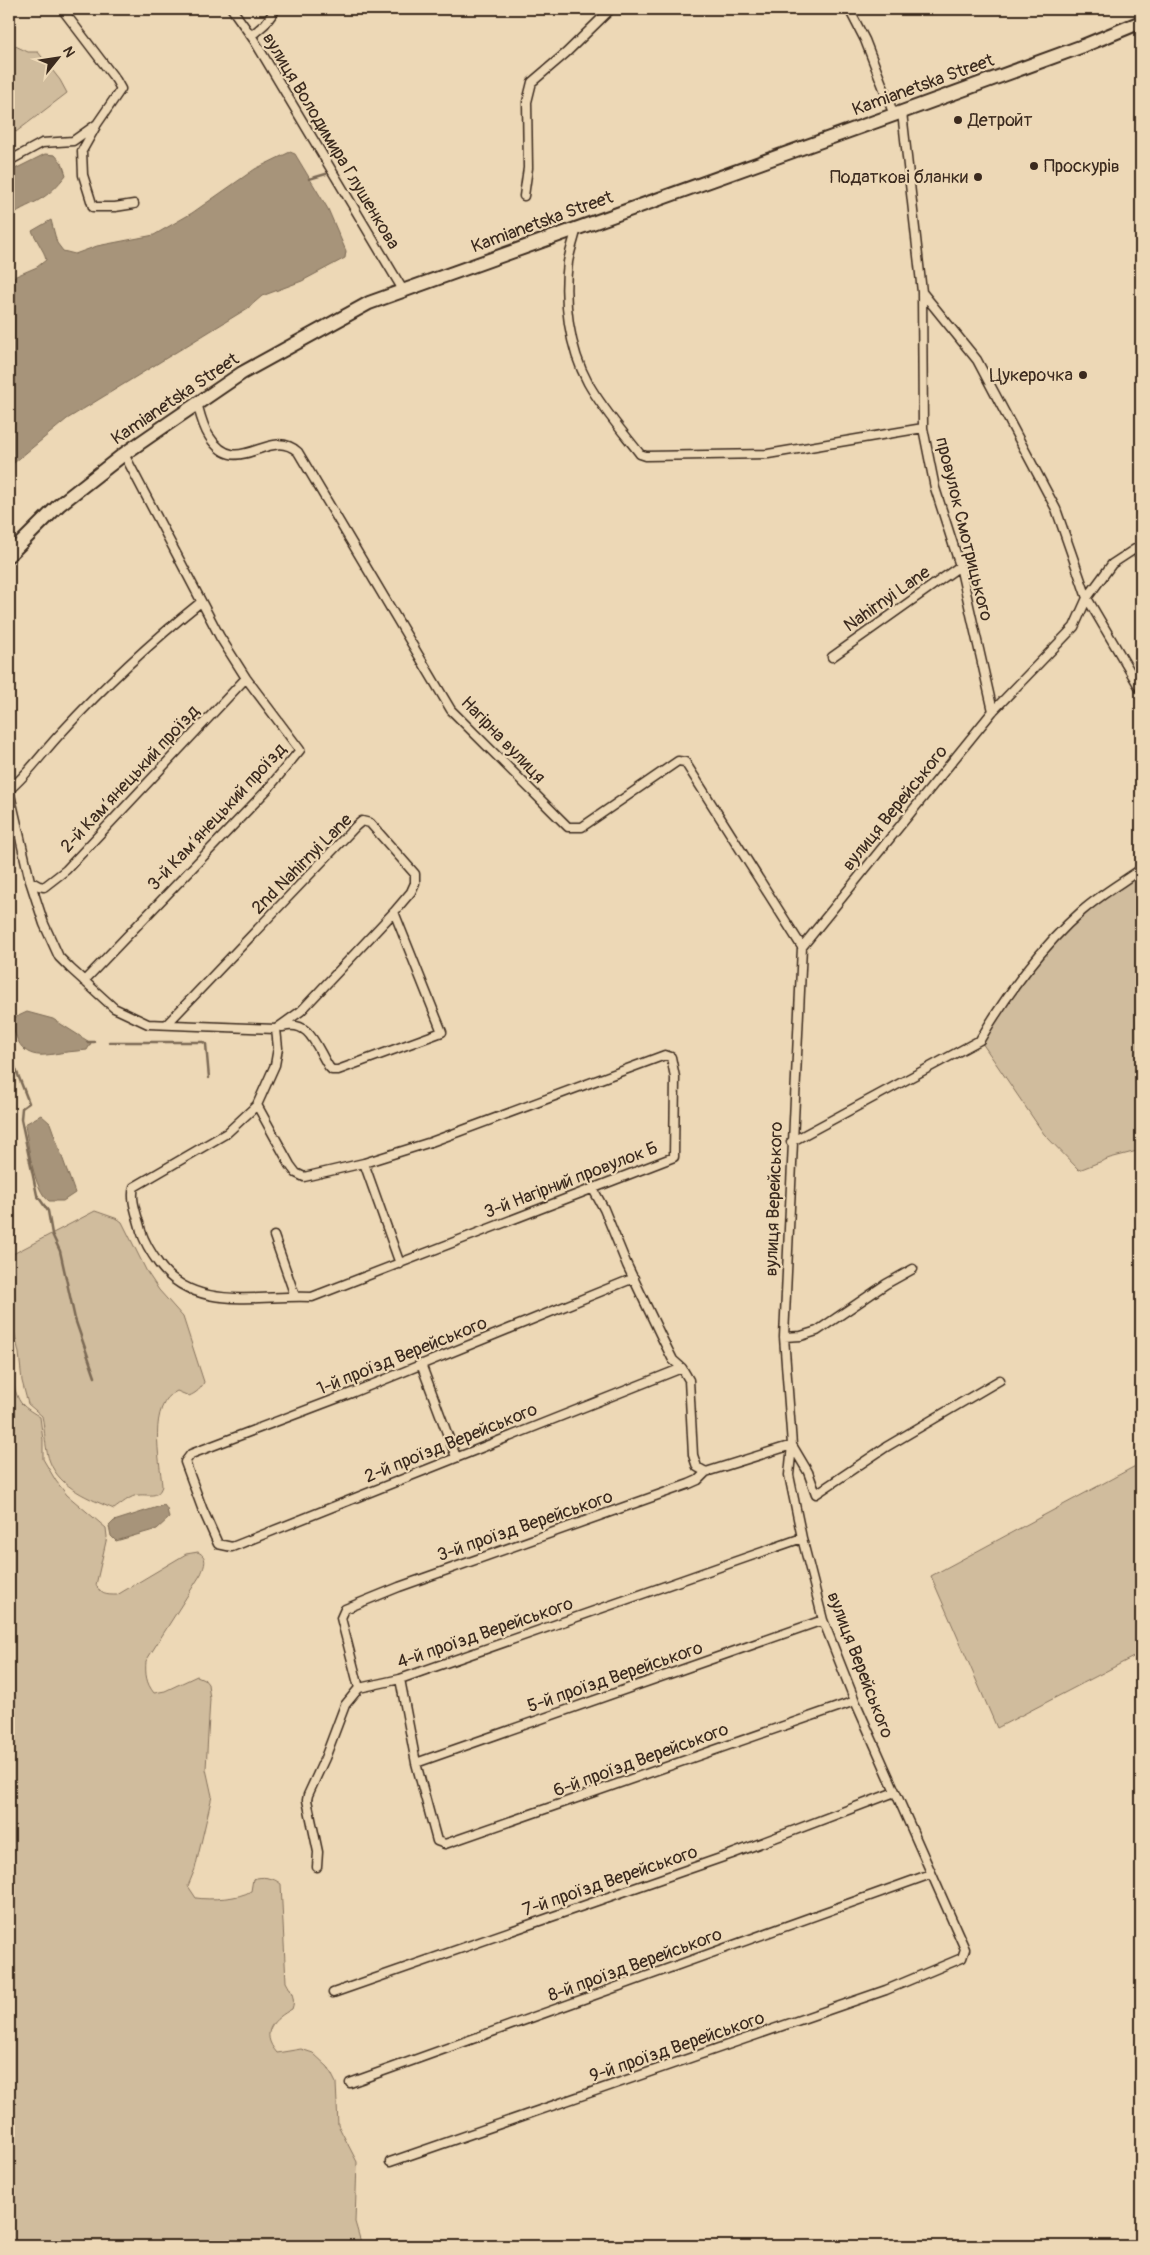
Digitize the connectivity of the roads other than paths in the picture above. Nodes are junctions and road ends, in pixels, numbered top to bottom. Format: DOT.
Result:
graph roads {
  1 [pos="62,9"];
  2 [pos="232,9"];
  3 [pos="276,9"];
  4 [pos="611,9"];
  5 [pos="849,9"];
  6 [pos="1141,22"];
  7 [pos="251,36"];
  8 [pos="898,113"];
  9 [pos="96,124"];
  10 [pos="9,161"];
  11 [pos="524,196"];
  12 [pos="134,204"];
  13 [pos="577,228"];
  14 [pos="403,290"];
  15 [pos="922,292"];
  16 [pos="197,404"];
  17 [pos="924,428"];
  18 [pos="124,454"];
  19 [pos="1141,545"];
  20 [pos="9,555"];
  21 [pos="960,566"];
  22 [pos="1087,598"];
  23 [pos="201,602"];
  24 [pos="832,657"];
  25 [pos="246,678"];
  26 [pos="1141,690"];
  27 [pos="993,710"];
  28 [pos="9,790"];
  29 [pos="1141,869"];
  30 [pos="30,881"];
  31 [pos="394,912"];
  32 [pos="802,947"];
  33 [pos="84,981"];
  34 [pos="301,1011"];
  35 [pos="167,1024"];
  36 [pos="296,1024"];
  37 [pos="276,1029"];
  38 [pos="257,1105"];
  39 [pos="791,1142"];
  40 [pos="364,1163"];
  41 [pos="593,1189"];
  42 [pos="274,1236"];
  43 [pos="400,1264"];
  44 [pos="913,1269"];
  45 [pos="634,1278"];
  46 [pos="295,1296"];
  47 [pos="784,1336"];
  48 [pos="422,1364"];
  49 [pos="682,1368"];
  50 [pos="1000,1380"];
  51 [pos="792,1445"];
  52 [pos="456,1458"];
  53 [pos="706,1472"];
  54 [pos="802,1538"];
  55 [pos="232,1547"];
  56 [pos="822,1620"];
  57 [pos="400,1678"];
  58 [pos="360,1688"];
  59 [pos="855,1701"];
  60 [pos="416,1763"];
  61 [pos="895,1792"];
  62 [pos="317,1867"];
  63 [pos="931,1874"];
  64 [pos="965,1949"];
  65 [pos="333,1993"];
  66 [pos="350,2083"];
  67 [pos="390,2162"];
  1 -- 9 [label="street"];
  2 -- 7 [label="street, вулиця Володимира Глушенкова"];
  3 -- 7 [label="street"];
  4 -- 11 [label="street"];
  5 -- 8 [label="street, провулок Смотрицького"];
  6 -- 8 [label="main road, Kamianetska Street"];
  7 -- 14 [label="street, вулиця Володимира Глушенкова"];
  8 -- 13 [label="main road, Kamianetska Street"];
  8 -- 15 [label="street, провулок Смотрицького"];
  9 -- 10 [label="street"];
  9 -- 12 [label="street"];
  13 -- 14 [label="main road, Kamianetska Street"];
  13 -- 17 [label="street"];
  14 -- 16 [label="main road, Kamianetska Street"];
  15 -- 17 [label="street, провулок Смотрицького"];
  15 -- 22 [label="street"];
  16 -- 18 [label="main road, Kamianetska Street"];
  16 -- 32 [label="street, Нагірна вулиця"];
  17 -- 21 [label="street, провулок Смотрицького"];
  18 -- 20 [label="main road, Kamianetska Street"];
  18 -- 23 [label="street, 3-й Камʼянецький проїзд"];
  19 -- 22 [label="street, вулиця Верейського"];
  21 -- 24 [label="street, Nahirnyi Lane"];
  21 -- 27 [label="street, провулок Смотрицького"];
  22 -- 26 [label="street"];
  22 -- 27 [label="street, вулиця Верейського"];
  23 -- 25 [label="street, 3-й Камʼянецький проїзд"];
  23 -- 28 [label="street"];
  25 -- 30 [label="street, 2-й Камʼянецький проїзд"];
  25 -- 33 [label="street, 3-й Камʼянецький проїзд"];
  27 -- 32 [label="street, вулиця Верейського"];
  28 -- 30 [label="street"];
  29 -- 39 [label="street"];
  30 -- 33 [label="street"];
  31 -- 34 [label="street, 2nd Nahirnyi Lane"];
  31 -- 35 [label="street, 2nd Nahirnyi Lane"];
  31 -- 36 [label="street"];
  32 -- 39 [label="street, вулиця Верейського"];
  33 -- 35 [label="street"];
  34 -- 36 [label="street"];
  34 -- 37 [label="street, 2nd Nahirnyi Lane"];
  35 -- 37 [label="street"];
  36 -- 37 [label="street"];
  37 -- 38 [label="street"];
  38 -- 40 [label="street, 3-й Нагірний провулок Б"];
  38 -- 46 [label="street, 3-й Нагірний провулок Б"];
  39 -- 47 [label="street, вулиця Верейського"];
  40 -- 41 [label="street, 3-й Нагірний провулок Б"];
  40 -- 43 [label="street"];
  41 -- 43 [label="street, 3-й Нагірний провулок Б"];
  41 -- 45 [label="street"];
  42 -- 46 [label="street"];
  43 -- 46 [label="street, 3-й Нагірний провулок Б"];
  44 -- 47 [label="street"];
  45 -- 48 [label="street, 1-й проїзд Верейського"];
  45 -- 49 [label="street"];
  47 -- 51 [label="street, вулиця Верейського"];
  48 -- 52 [label="street"];
  48 -- 55 [label="street, 1-й проїзд Верейського"];
  49 -- 52 [label="street, 2-й проїзд Верейського"];
  49 -- 53 [label="street"];
  50 -- 51 [label="street"];
  51 -- 53 [label="street, 3-й проїзд Верейського"];
  51 -- 54 [label="street, вулиця Верейського"];
  52 -- 55 [label="street, 2-й проїзд Верейського"];
  53 -- 58 [label="street, 3-й проїзд Верейського"];
  54 -- 56 [label="street, вулиця Верейського"];
  54 -- 57 [label="street, 4-й проїзд Верейського"];
  56 -- 59 [label="street, вулиця Верейського"];
  56 -- 60 [label="street, 5-й проїзд Верейського"];
  57 -- 58 [label="street, 4-й проїзд Верейського"];
  57 -- 60 [label="street"];
  58 -- 62 [label="street"];
  59 -- 60 [label="street, 6-й проїзд Верейського"];
  59 -- 61 [label="street, вулиця Верейського"];
  61 -- 63 [label="street, вулиця Верейського"];
  61 -- 65 [label="street, 7-й проїзд Верейського"];
  63 -- 64 [label="street, вулиця Верейського"];
  63 -- 66 [label="street, 8-й проїзд Верейського"];
  64 -- 67 [label="street, 9-й проїзд Верейського"];
}
